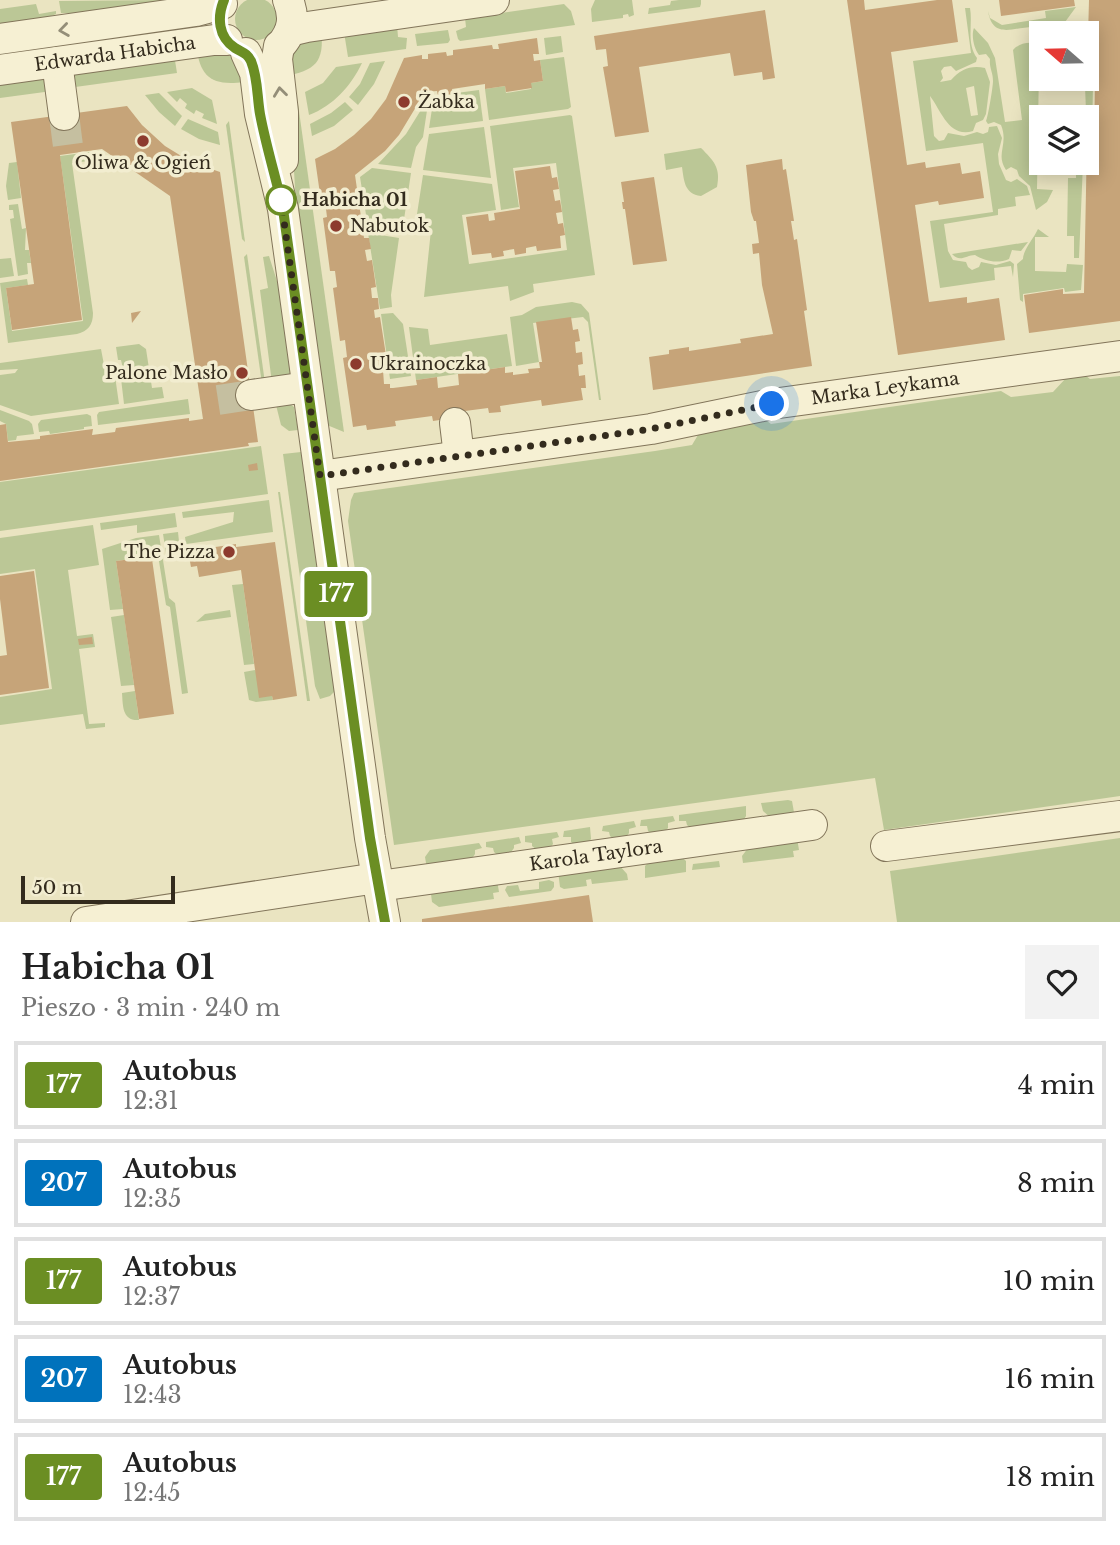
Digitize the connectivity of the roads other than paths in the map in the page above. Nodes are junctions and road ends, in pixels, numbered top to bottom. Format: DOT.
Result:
graph roads {
  1 [pos="288,0"];
  2 [pos="494,0"];
  3 [pos="223,2"];
  4 [pos="0,39"];
  5 [pos="284,39"];
  6 [pos="237,47"];
  7 [pos="57,62"];
  8 [pos="0,70"];
  9 [pos="64,115"];
  10 [pos="283,209"];
  11 [pos="1120,356"];
  12 [pos="307,387"];
  13 [pos="251,395"];
  14 [pos="454,423"];
  15 [pos="459,456"];
  16 [pos="320,476"];
  17 [pos="1120,816"];
  18 [pos="812,825"];
  19 [pos="886,846"];
  20 [pos="378,882"];
  21 [pos="86,922"];
  22 [pos="385,922"];
  1 -- 5 [label="street"];
  2 -- 5 [label="street"];
  3 -- 4 [label="street, Edwarda Habicha, one-way"];
  3 -- 6 [label="street"];
  5 -- 6 [label="street, Edwarda Habicha"];
  10 -- 5 [label="street, one-way"];
  6 -- 7 [label="street, Edwarda Habicha"];
  6 -- 10 [label="street"];
  7 -- 8 [label="street, Edwarda Habicha"];
  7 -- 9 [label="street"];
  10 -- 12 [label="street"];
  11 -- 15 [label="street, Marka Leykama"];
  12 -- 13 [label="street"];
  12 -- 16 [label="street"];
  14 -- 15 [label="street"];
  15 -- 16 [label="street, Marka Leykama"];
  16 -- 20 [label="street"];
  17 -- 19 [label="street"];
  18 -- 20 [label="street, Karola Taylora"];
  20 -- 21 [label="street, Karola Taylora"];
  20 -- 22 [label="street"];
}
